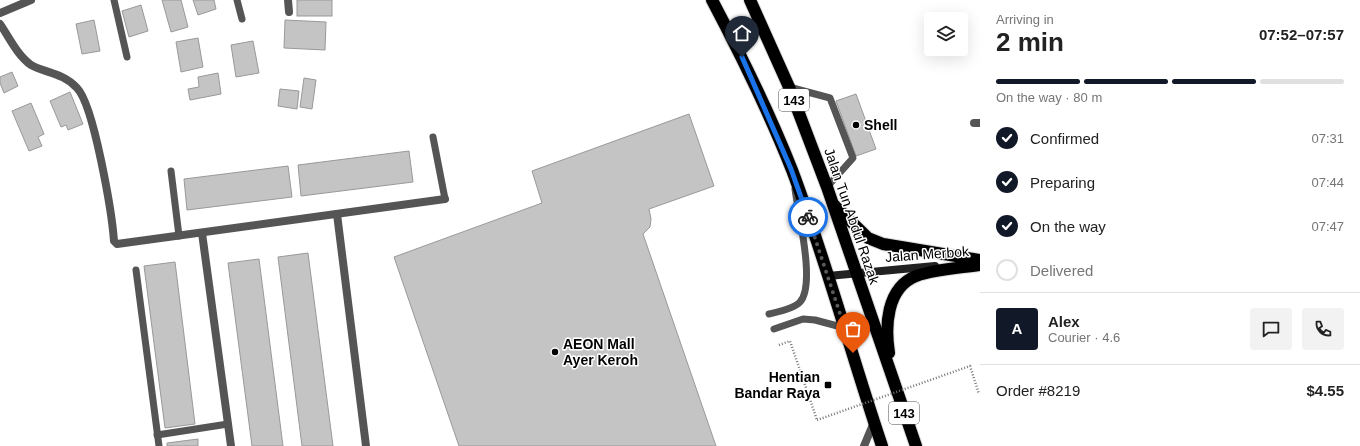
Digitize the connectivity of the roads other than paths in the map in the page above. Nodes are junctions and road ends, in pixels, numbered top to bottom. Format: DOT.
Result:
graph roads {
  1 [pos="31,0"];
  2 [pos="114,0"];
  3 [pos="237,0"];
  4 [pos="288,0"];
  5 [pos="712,0"];
  6 [pos="750,0"];
  7 [pos="289,12"];
  8 [pos="0,13"];
  9 [pos="242,19"];
  10 [pos="0,24"];
  11 [pos="127,57"];
  12 [pos="790,87"];
  13 [pos="433,137"];
  14 [pos="791,169"];
  15 [pos="170,171"];
  16 [pos="827,187"];
  17 [pos="445,199"];
  18 [pos="832,203"];
  19 [pos="337,214"];
  20 [pos="202,233"];
  21 [pos="179,236"];
  22 [pos="980,260"];
  23 [pos="980,264"];
  24 [pos="136,270"];
  25 [pos="856,272"];
  26 [pos="828,276"];
  27 [pos="768,314"];
  28 [pos="845,328"];
  29 [pos="774,329"];
  30 [pos="893,380"];
  31 [pos="874,422"];
  32 [pos="228,424"];
  33 [pos="157,435"];
  34 [pos="159,446"];
  35 [pos="231,446"];
  36 [pos="366,446"];
  37 [pos="864,446"];
  38 [pos="882,446"];
  39 [pos="916,446"];
  1 -- 8 [label="street"];
  2 -- 11 [label="lane"];
  3 -- 9 [label="lane"];
  4 -- 7 [label="street"];
  5 -- 14 [label="highway, 143"];
  6 -- 12 [label="highway, Jalan Tun Abdul Razak / 143"];
  10 -- 21 [label="street"];
  12 -- 16 [label="highway, Jalan Tun Abdul Razak / 143"];
  12 -- 16 [label="lane"];
  13 -- 17 [label="lane"];
  14 -- 26 [label="highway, 143"];
  14 -- 27 [label="lane"];
  15 -- 21 [label="lane"];
  16 -- 18 [label="highway, Jalan Tun Abdul Razak / 143"];
  17 -- 19 [label="street"];
  18 -- 22 [label="highway"];
  18 -- 25 [label="highway, Jalan Tun Abdul Razak / 143"];
  19 -- 20 [label="street"];
  19 -- 36 [label="street"];
  20 -- 21 [label="street"];
  20 -- 32 [label="street"];
  23 -- 25 [label="street, Jalan Merbok"];
  23 -- 30 [label="highway"];
  24 -- 33 [label="lane"];
  25 -- 26 [label="street, Jalan Merbok"];
  25 -- 30 [label="highway, Jalan Tun Abdul Razak / 143"];
  26 -- 28 [label="highway, 143"];
  28 -- 29 [label="lane"];
  28 -- 31 [label="highway, 143"];
  30 -- 39 [label="highway, Jalan Tun Abdul Razak / 143"];
  31 -- 37 [label="street"];
  31 -- 38 [label="highway, 143"];
  32 -- 33 [label="lane"];
  32 -- 35 [label="street"];
  33 -- 34 [label="lane"];
}
